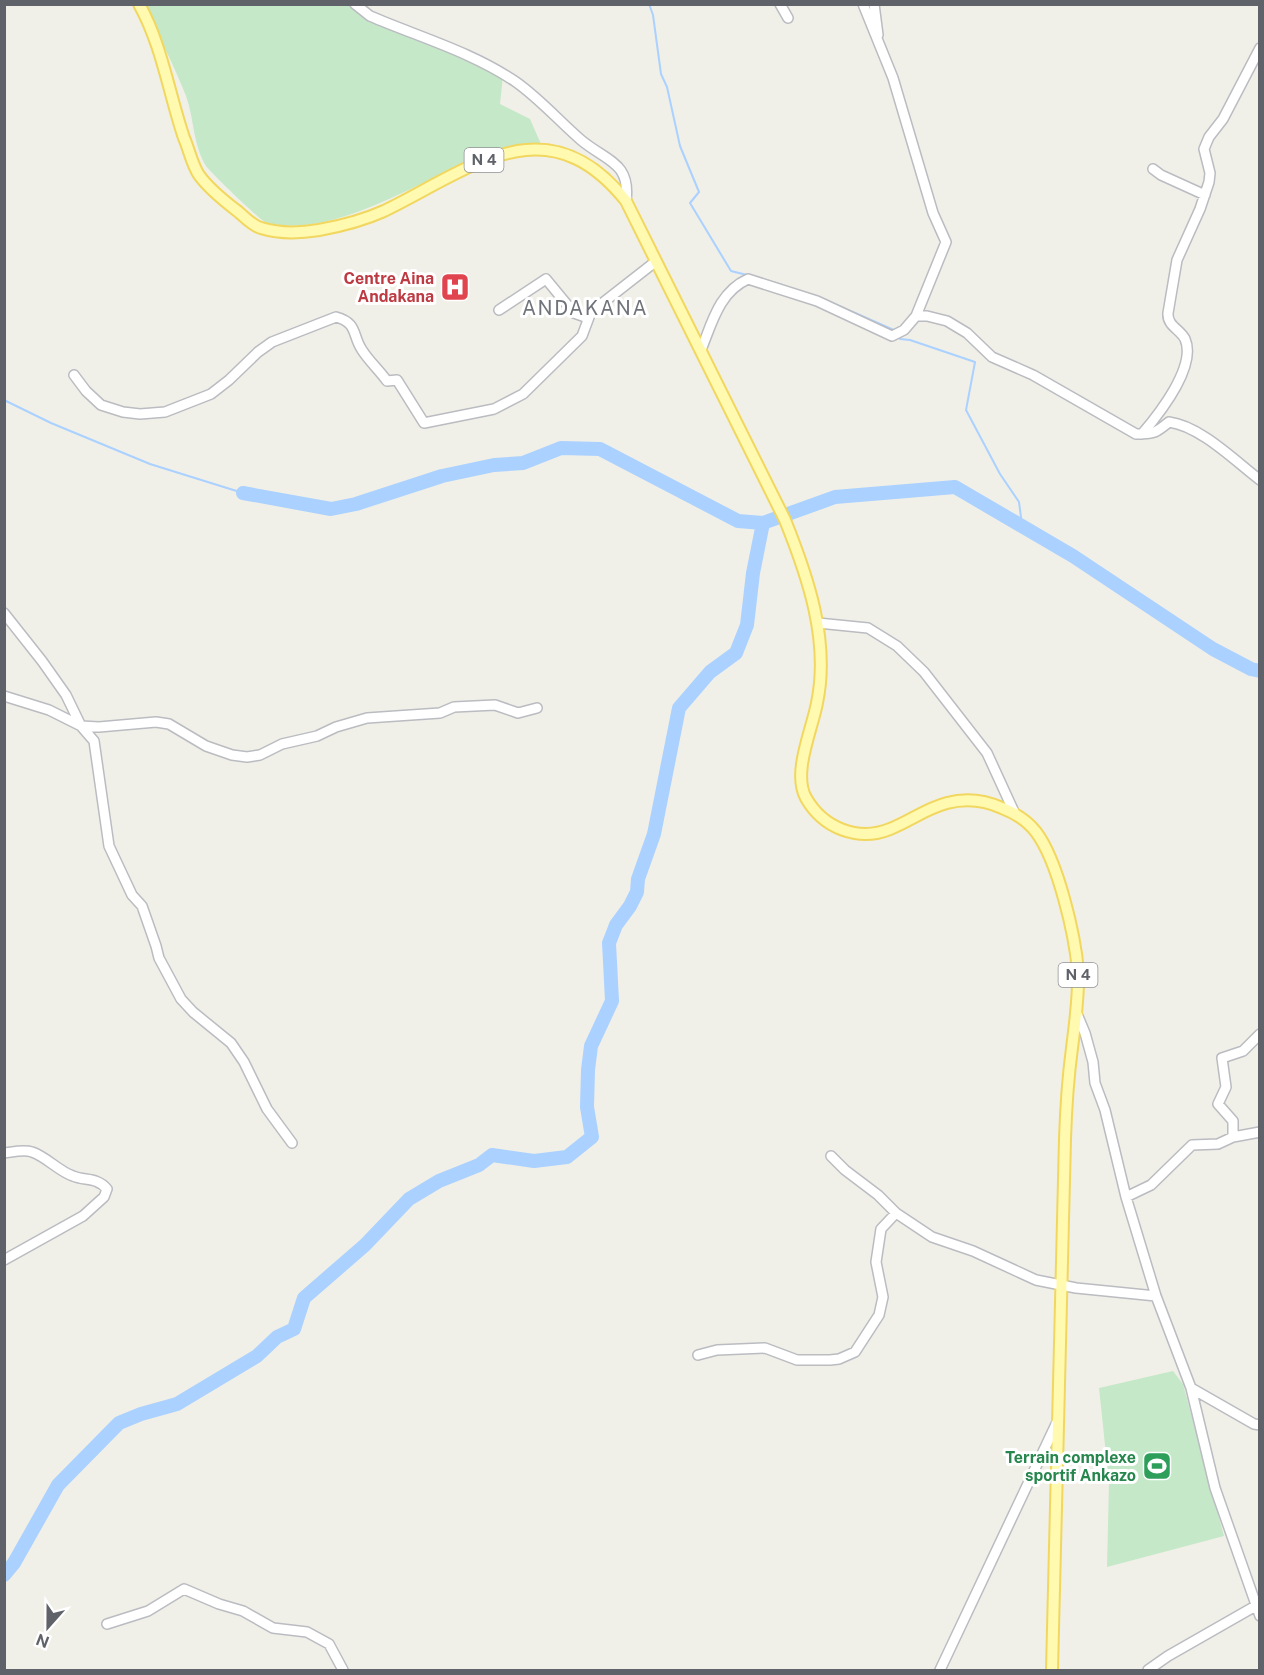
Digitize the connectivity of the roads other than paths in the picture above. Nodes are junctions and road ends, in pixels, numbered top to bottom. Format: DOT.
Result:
graph roads {
  1 [pos="139,4"];
  2 [pos="355,4"];
  3 [pos="780,4"];
  4 [pos="863,4"];
  5 [pos="874,4"];
  6 [pos="788,18"];
  7 [pos="1260,48"];
  8 [pos="880,50"];
  9 [pos="1153,169"];
  10 [pos="1205,195"];
  11 [pos="626,201"];
  12 [pos="656,262"];
  13 [pos="499,310"];
  14 [pos="916,316"];
  15 [pos="588,318"];
  16 [pos="701,350"];
  17 [pos="74,375"];
  18 [pos="1142,434"];
  19 [pos="1260,480"];
  20 [pos="4,613"];
  21 [pos="818,623"];
  22 [pos="4,696"];
  23 [pos="537,708"];
  24 [pos="81,726"];
  25 [pos="1015,814"];
  26 [pos="1077,1014"];
  27 [pos="1260,1034"];
  28 [pos="1260,1132"];
  29 [pos="1233,1137"];
  30 [pos="292,1143"];
  31 [pos="4,1154"];
  32 [pos="831,1156"];
  33 [pos="1126,1197"];
  34 [pos="896,1213"];
  35 [pos="4,1260"];
  36 [pos="1062,1285"];
  37 [pos="1156,1296"];
  38 [pos="698,1355"];
  39 [pos="1191,1388"];
  40 [pos="1059,1418"];
  41 [pos="1260,1425"];
  42 [pos="1258,1609"];
  43 [pos="107,1624"];
  44 [pos="343,1671"];
  45 [pos="940,1671"];
  46 [pos="1052,1671"];
  47 [pos="1148,1671"];
  1 -- 11 [label="main road, N 4"];
  2 -- 11 [label="street"];
  3 -- 6 [label="street"];
  4 -- 8 [label="street"];
  5 -- 8 [label="street"];
  7 -- 10 [label="street"];
  8 -- 14 [label="street"];
  9 -- 10 [label="street"];
  10 -- 18 [label="street"];
  11 -- 12 [label="main road, N 4"];
  12 -- 15 [label="street"];
  12 -- 16 [label="main road, N 4"];
  13 -- 15 [label="street"];
  14 -- 16 [label="street"];
  14 -- 18 [label="street"];
  15 -- 17 [label="street"];
  16 -- 21 [label="main road, N 4"];
  18 -- 19 [label="street"];
  20 -- 24 [label="street"];
  21 -- 25 [label="street"];
  21 -- 25 [label="main road, N 4"];
  22 -- 24 [label="street"];
  23 -- 24 [label="street"];
  24 -- 30 [label="street"];
  25 -- 26 [label="main road, N 4"];
  26 -- 33 [label="street"];
  26 -- 36 [label="main road, N 4"];
  27 -- 29 [label="street"];
  28 -- 29 [label="street"];
  29 -- 33 [label="street"];
  31 -- 35 [label="street"];
  32 -- 34 [label="street"];
  33 -- 37 [label="street"];
  34 -- 36 [label="street"];
  34 -- 38 [label="street"];
  36 -- 37 [label="street"];
  36 -- 40 [label="main road, N 4"];
  37 -- 39 [label="street"];
  39 -- 41 [label="street"];
  39 -- 42 [label="street"];
  40 -- 45 [label="street"];
  40 -- 46 [label="main road, N 4"];
  42 -- 47 [label="street"];
  43 -- 44 [label="street"];
}
